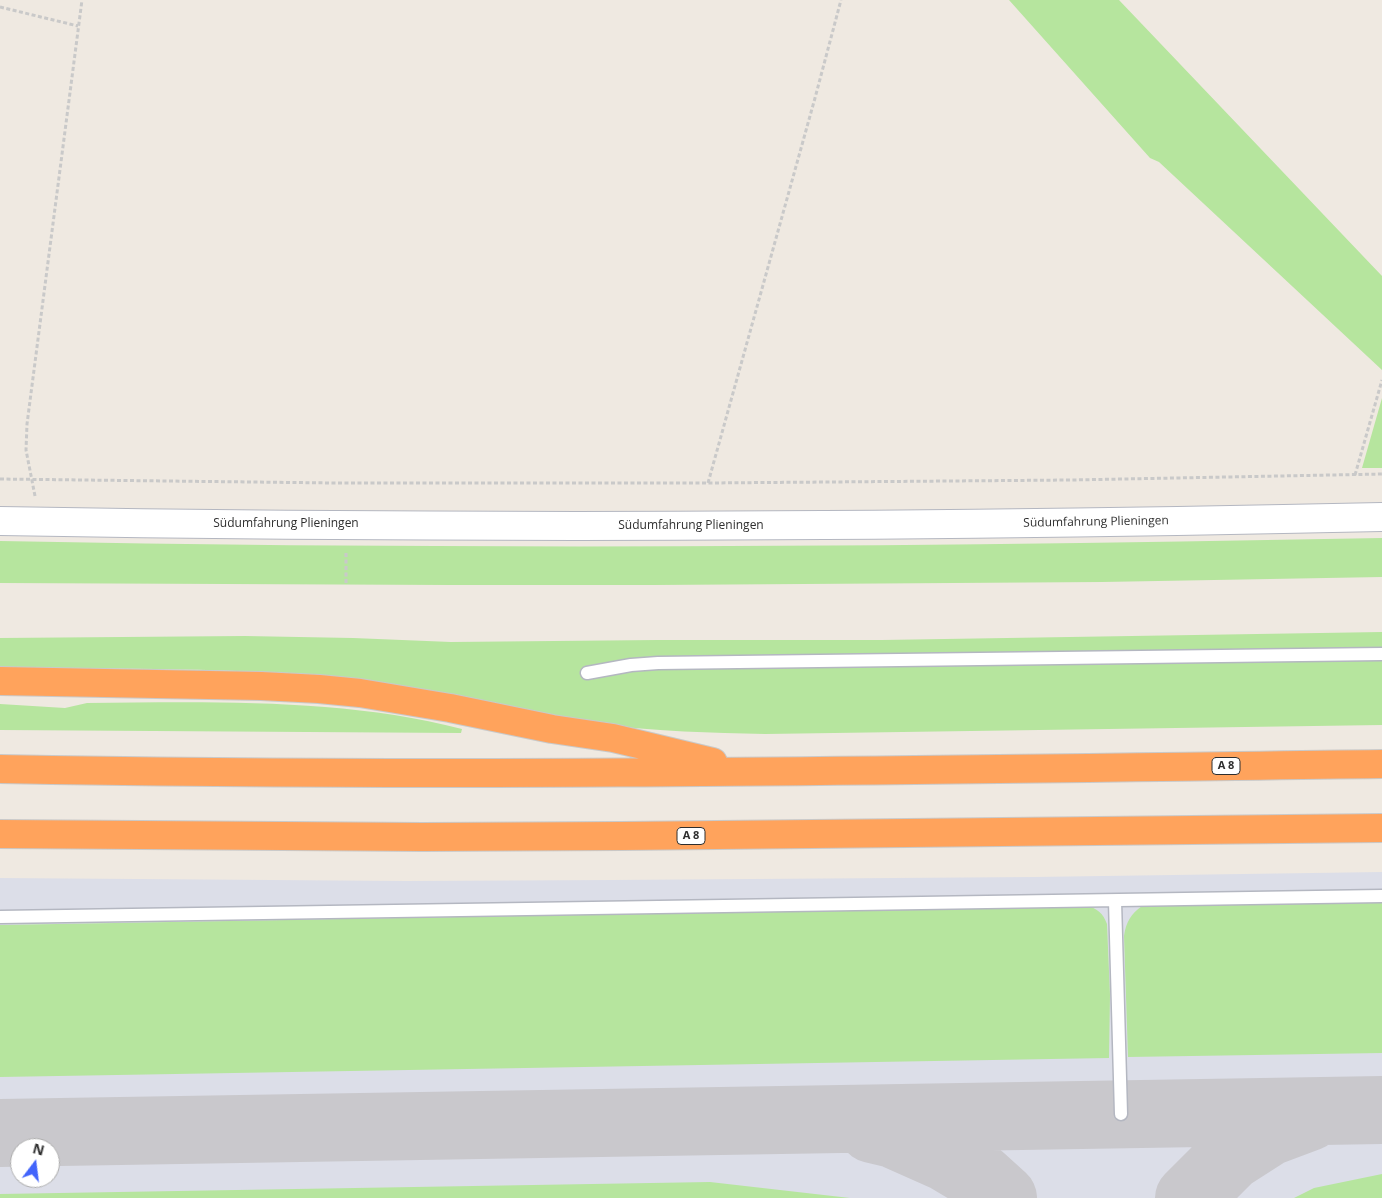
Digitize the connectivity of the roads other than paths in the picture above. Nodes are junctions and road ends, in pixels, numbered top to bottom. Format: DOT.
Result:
graph roads {
  1 [pos="1382,517"];
  2 [pos="0,521"];
  3 [pos="1382,654"];
  4 [pos="587,674"];
  5 [pos="0,681"];
  6 [pos="1382,764"];
  7 [pos="0,770"];
  8 [pos="753,772"];
  9 [pos="1382,828"];
  10 [pos="0,834"];
  11 [pos="1382,896"];
  12 [pos="1115,901"];
  13 [pos="0,917"];
  14 [pos="1121,1114"];
  1 -- 2 [label="main road, Südumfahrung Plieningen"];
  3 -- 4 [label="lane"];
  5 -- 8 [label="highway"];
  6 -- 8 [label="highway, A 8"];
  7 -- 8 [label="highway, A 8"];
  9 -- 10 [label="highway, A 8"];
  11 -- 12 [label="lane"];
  12 -- 13 [label="lane"];
  12 -- 14 [label="lane"];
}
